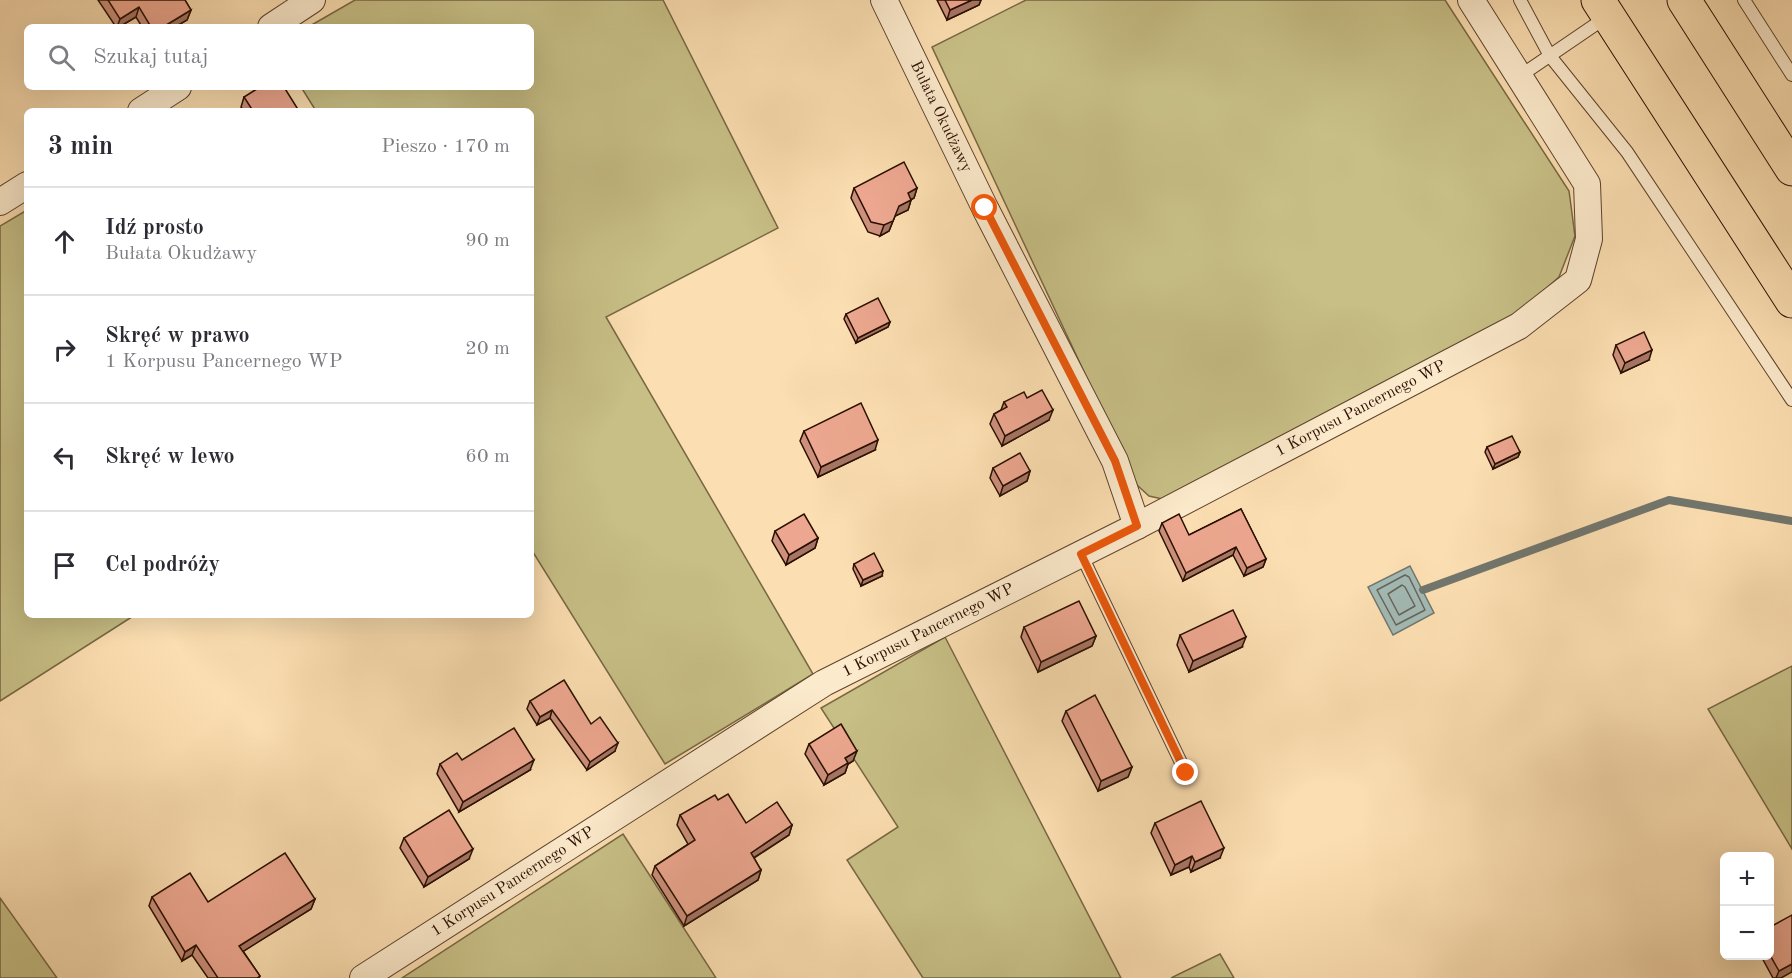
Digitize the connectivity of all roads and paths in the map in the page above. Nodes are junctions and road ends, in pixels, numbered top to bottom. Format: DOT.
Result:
graph roads {
  1 [pos="312,0"];
  2 [pos="884,0"];
  3 [pos="1471,0"];
  4 [pos="1520,0"];
  5 [pos="1684,0"];
  6 [pos="1744,0"];
  7 [pos="1603,8"];
  8 [pos="275,24"];
  9 [pos="1550,56"];
  10 [pos="1792,75"];
  11 [pos="1520,76"];
  12 [pos="173,90"];
  13 [pos="146,108"];
  14 [pos="1792,169"];
  15 [pos="24,187"];
  16 [pos="0,202"];
  17 [pos="1739,219"];
  18 [pos="1792,277"];
  19 [pos="1792,301"];
  20 [pos="1792,400"];
  21 [pos="1137,526"];
  22 [pos="1081,554"];
  23 [pos="1186,773"];
  24 [pos="363,978"];
  1 -- 8 [label="street"];
  2 -- 21 [label="street, Bułata Okudżawy"];
  3 -- 11 [label="street, 1 Korpusu Pancernego WP"];
  4 -- 9 [label="lane"];
  5 -- 14 [label="highway"];
  6 -- 10 [label="lane"];
  7 -- 9 [label="lane"];
  7 -- 17 [label="highway"];
  9 -- 11 [label="lane"];
  9 -- 20 [label="lane"];
  11 -- 21 [label="street, 1 Korpusu Pancernego WP"];
  12 -- 13 [label="street"];
  15 -- 16 [label="street"];
  17 -- 18 [label="lane"];
  17 -- 19 [label="highway"];
  21 -- 22 [label="street, 1 Korpusu Pancernego WP"];
  22 -- 23 [label="lane"];
  22 -- 24 [label="street, 1 Korpusu Pancernego WP"];
}
